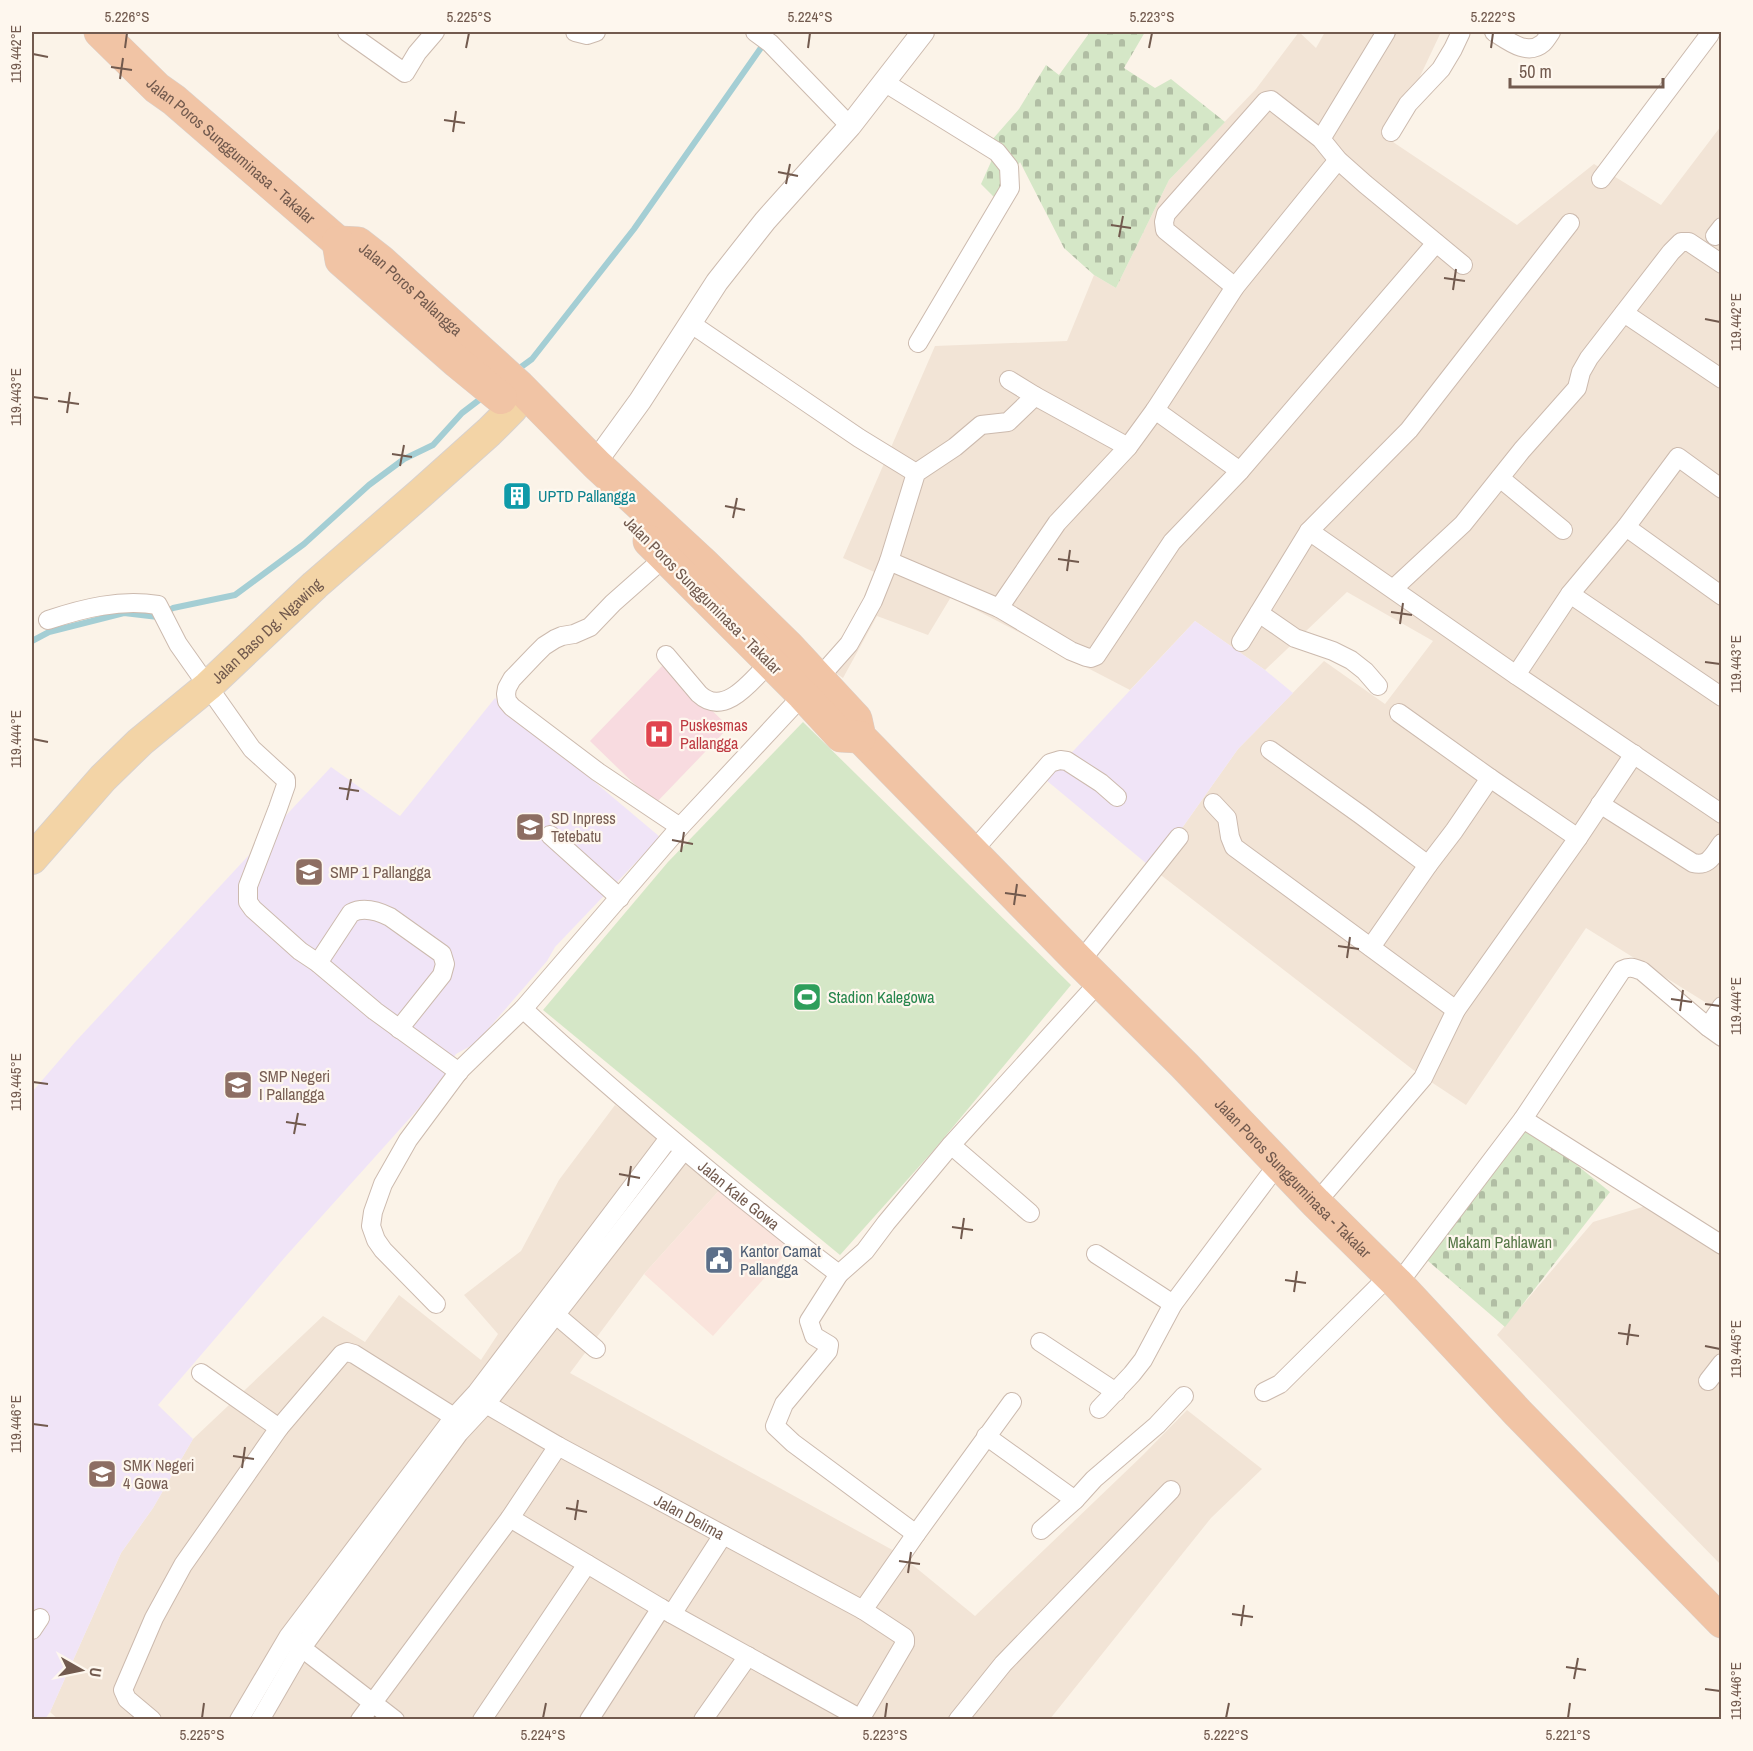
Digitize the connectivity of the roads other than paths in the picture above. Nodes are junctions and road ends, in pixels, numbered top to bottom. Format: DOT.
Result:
graph roads {
  1 [pos="100,32"];
  2 [pos="347,32"];
  3 [pos="435,32"];
  4 [pos="575,32"];
  5 [pos="596,32"];
  6 [pos="922,32"];
  7 [pos="1386,32"];
  8 [pos="1461,32"];
  9 [pos="1494,32"];
  10 [pos="1551,32"];
  11 [pos="761,36"];
  12 [pos="1714,36"];
  13 [pos="884,82"];
  14 [pos="850,126"];
  15 [pos="1390,132"];
  16 [pos="1321,139"];
  17 [pos="1338,160"];
  18 [pos="1601,179"];
  19 [pos="1570,223"];
  20 [pos="338,242"];
  21 [pos="1436,243"];
  22 [pos="1722,264"];
  23 [pos="1463,265"];
  24 [pos="1235,287"];
  25 [pos="1624,313"];
  26 [pos="690,323"];
  27 [pos="918,343"];
  28 [pos="1722,379"];
  29 [pos="1010,380"];
  30 [pos="502,388"];
  31 [pos="1035,396"];
  32 [pos="1155,410"];
  33 [pos="1128,447"];
  34 [pos="595,463"];
  35 [pos="1240,471"];
  36 [pos="916,473"];
  37 [pos="1500,478"];
  38 [pos="1722,489"];
  39 [pos="1626,527"];
  40 [pos="1563,530"];
  41 [pos="1309,531"];
  42 [pos="665,557"];
  43 [pos="889,561"];
  44 [pos="1393,589"];
  45 [pos="1570,594"];
  46 [pos="1722,596"];
  47 [pos="999,608"];
  48 [pos="1259,613"];
  49 [pos="48,620"];
  50 [pos="1241,642"];
  51 [pos="666,655"];
  52 [pos="770,662"];
  53 [pos="1516,675"];
  54 [pos="208,686"];
  55 [pos="1378,686"];
  56 [pos="810,687"];
  57 [pos="1720,692"];
  58 [pos="1399,713"];
  59 [pos="1270,750"];
  60 [pos="1634,753"];
  61 [pos="1490,778"];
  62 [pos="1117,797"];
  63 [pos="1213,803"];
  64 [pos="1600,804"];
  65 [pos="1722,814"];
  66 [pos="680,827"];
  67 [pos="550,835"];
  68 [pos="1179,837"];
  69 [pos="1578,838"];
  70 [pos="1722,843"];
  71 [pos="973,851"];
  72 [pos="32,859"];
  73 [pos="1428,865"];
  74 [pos="620,898"];
  75 [pos="1371,947"];
  76 [pos="318,963"];
  77 [pos="1090,972"];
  78 [pos="1722,1006"];
  79 [pos="523,1009"];
  80 [pos="1456,1010"];
  81 [pos="399,1029"];
  82 [pos="1715,1032"];
  83 [pos="459,1072"];
  84 [pos="1523,1119"];
  85 [pos="669,1138"];
  86 [pos="951,1146"];
  87 [pos="684,1150"];
  88 [pos="1278,1164"];
  89 [pos="1316,1203"];
  90 [pos="613,1212"];
  91 [pos="1030,1213"];
  92 [pos="628,1224"];
  93 [pos="1722,1245"];
  94 [pos="1096,1254"];
  95 [pos="838,1274"];
  96 [pos="1393,1280"];
  97 [pos="436,1304"];
  98 [pos="1173,1304"];
  99 [pos="556,1315"];
  100 [pos="1040,1342"];
  101 [pos="596,1349"];
  102 [pos="1722,1363"];
  103 [pos="201,1373"];
  104 [pos="1708,1381"];
  105 [pos="1116,1392"];
  106 [pos="1264,1392"];
  107 [pos="1184,1396"];
  108 [pos="482,1398"];
  109 [pos="1011,1402"];
  110 [pos="1099,1409"];
  111 [pos="457,1425"];
  112 [pos="279,1428"];
  113 [pos="986,1436"];
  114 [pos="558,1446"];
  115 [pos="1171,1490"];
  116 [pos="1075,1500"];
  117 [pos="510,1518"];
  118 [pos="1041,1530"];
  119 [pos="915,1534"];
  120 [pos="723,1535"];
  121 [pos="587,1564"];
  122 [pos="863,1610"];
  123 [pos="667,1611"];
  124 [pos="1722,1622"];
  125 [pos="295,1643"];
  126 [pos="748,1656"];
  127 [pos="372,1703"];
  128 [pos="152,1719"];
  129 [pos="238,1719"];
  130 [pos="260,1719"];
  131 [pos="360,1719"];
  132 [pos="395,1719"];
  133 [pos="482,1719"];
  134 [pos="589,1719"];
  135 [pos="703,1719"];
  136 [pos="862,1719"];
  137 [pos="958,1719"];
  1 -- 20 [label="highway, Jalan Poros Sungguminasa - Takalar"];
  2 -- 3 [label="street"];
  4 -- 5 [label="street"];
  6 -- 13 [label="street"];
  7 -- 16 [label="street"];
  8 -- 15 [label="street"];
  9 -- 10 [label="street"];
  11 -- 14 [label="street"];
  12 -- 18 [label="street"];
  13 -- 14 [label="street"];
  13 -- 27 [label="street"];
  14 -- 26 [label="street"];
  16 -- 17 [label="street"];
  16 -- 24 [label="street"];
  17 -- 21 [label="street"];
  17 -- 24 [label="street"];
  19 -- 41 [label="street"];
  20 -- 30 [label="highway, Jalan Poros Pallangga"];
  21 -- 23 [label="street"];
  21 -- 35 [label="street"];
  22 -- 25 [label="street"];
  24 -- 32 [label="street"];
  25 -- 28 [label="street"];
  25 -- 37 [label="street"];
  26 -- 34 [label="street"];
  26 -- 36 [label="street"];
  29 -- 31 [label="street"];
  30 -- 34 [label="highway, Jalan Poros Sungguminasa - Takalar"];
  30 -- 42 [label="highway, Jalan Poros Sungguminasa - Takalar"];
  30 -- 54 [label="main road, Jalan Baso Dg. Ngawing"];
  31 -- 33 [label="street"];
  31 -- 36 [label="street"];
  32 -- 33 [label="street"];
  32 -- 35 [label="street"];
  33 -- 47 [label="street"];
  34 -- 56 [label="highway, Jalan Poros Sungguminasa - Takalar"];
  35 -- 47 [label="street"];
  36 -- 43 [label="street"];
  37 -- 40 [label="street"];
  37 -- 44 [label="street"];
  38 -- 39 [label="street"];
  39 -- 45 [label="street"];
  39 -- 46 [label="street"];
  41 -- 44 [label="street"];
  41 -- 48 [label="street"];
  42 -- 52 [label="highway, Jalan Poros Sungguminasa - Takalar"];
  42 -- 66 [label="street"];
  43 -- 47 [label="street"];
  43 -- 56 [label="street"];
  44 -- 53 [label="street"];
  45 -- 53 [label="street"];
  45 -- 57 [label="street"];
  48 -- 50 [label="street"];
  48 -- 55 [label="street"];
  49 -- 54 [label="street"];
  51 -- 52 [label="street"];
  52 -- 56 [label="highway, Jalan Poros Sungguminasa - Takalar"];
  53 -- 60 [label="street"];
  54 -- 72 [label="main road, Jalan Baso Dg. Ngawing"];
  54 -- 76 [label="street"];
  56 -- 66 [label="street"];
  56 -- 71 [label="highway, Jalan Poros Sungguminasa - Takalar"];
  58 -- 61 [label="street"];
  59 -- 73 [label="street"];
  60 -- 64 [label="street"];
  60 -- 65 [label="street"];
  61 -- 69 [label="street"];
  61 -- 73 [label="street"];
  62 -- 71 [label="street"];
  63 -- 75 [label="street"];
  64 -- 69 [label="street"];
  64 -- 70 [label="street"];
  66 -- 74 [label="street"];
  67 -- 74 [label="street"];
  68 -- 77 [label="street"];
  69 -- 80 [label="street"];
  71 -- 77 [label="highway, Jalan Poros Sungguminasa - Takalar"];
  73 -- 75 [label="street"];
  74 -- 79 [label="street"];
  75 -- 80 [label="street"];
  76 -- 81 [label="street"];
  76 -- 81 [label="street"];
  77 -- 86 [label="street"];
  77 -- 88 [label="highway, Jalan Poros Sungguminasa - Takalar"];
  78 -- 82 [label="street"];
  79 -- 83 [label="street"];
  79 -- 85 [label="street, Jalan Kale Gowa"];
  80 -- 89 [label="street"];
  81 -- 83 [label="street"];
  82 -- 84 [label="street"];
  83 -- 97 [label="street"];
  84 -- 93 [label="street"];
  84 -- 96 [label="street"];
  85 -- 87 [label="street, Jalan Kale Gowa"];
  85 -- 90 [label="street"];
  86 -- 91 [label="street"];
  86 -- 95 [label="street"];
  87 -- 92 [label="street"];
  87 -- 95 [label="street, Jalan Kale Gowa"];
  88 -- 89 [label="highway, Jalan Poros Sungguminasa - Takalar"];
  88 -- 98 [label="street"];
  89 -- 96 [label="highway, Jalan Poros Sungguminasa - Takalar"];
  90 -- 92 [label="street"];
  90 -- 108 [label="street"];
  92 -- 99 [label="street"];
  94 -- 98 [label="street"];
  95 -- 119 [label="street"];
  96 -- 106 [label="street"];
  96 -- 124 [label="highway, Jalan Poros Sungguminasa - Takalar"];
  98 -- 105 [label="street"];
  99 -- 101 [label="street"];
  99 -- 108 [label="street"];
  100 -- 105 [label="street"];
  102 -- 104 [label="street"];
  103 -- 112 [label="street"];
  105 -- 110 [label="street"];
  107 -- 116 [label="street"];
  108 -- 111 [label="street"];
  108 -- 114 [label="street, Jalan Delima"];
  109 -- 113 [label="street"];
  111 -- 112 [label="street"];
  111 -- 125 [label="street"];
  112 -- 128 [label="street"];
  113 -- 116 [label="street"];
  113 -- 119 [label="street"];
  114 -- 117 [label="street"];
  114 -- 120 [label="street, Jalan Delima"];
  115 -- 137 [label="street"];
  116 -- 118 [label="street"];
  117 -- 121 [label="street"];
  117 -- 127 [label="street"];
  119 -- 122 [label="street"];
  120 -- 122 [label="street, Jalan Delima"];
  120 -- 123 [label="street"];
  121 -- 123 [label="street"];
  121 -- 133 [label="street"];
  122 -- 136 [label="street, Jalan Delima"];
  123 -- 126 [label="street"];
  123 -- 134 [label="street"];
  125 -- 127 [label="street"];
  125 -- 129 [label="street"];
  125 -- 130 [label="street"];
  126 -- 135 [label="street"];
  126 -- 136 [label="street"];
  127 -- 131 [label="street"];
  127 -- 132 [label="street"];
}
